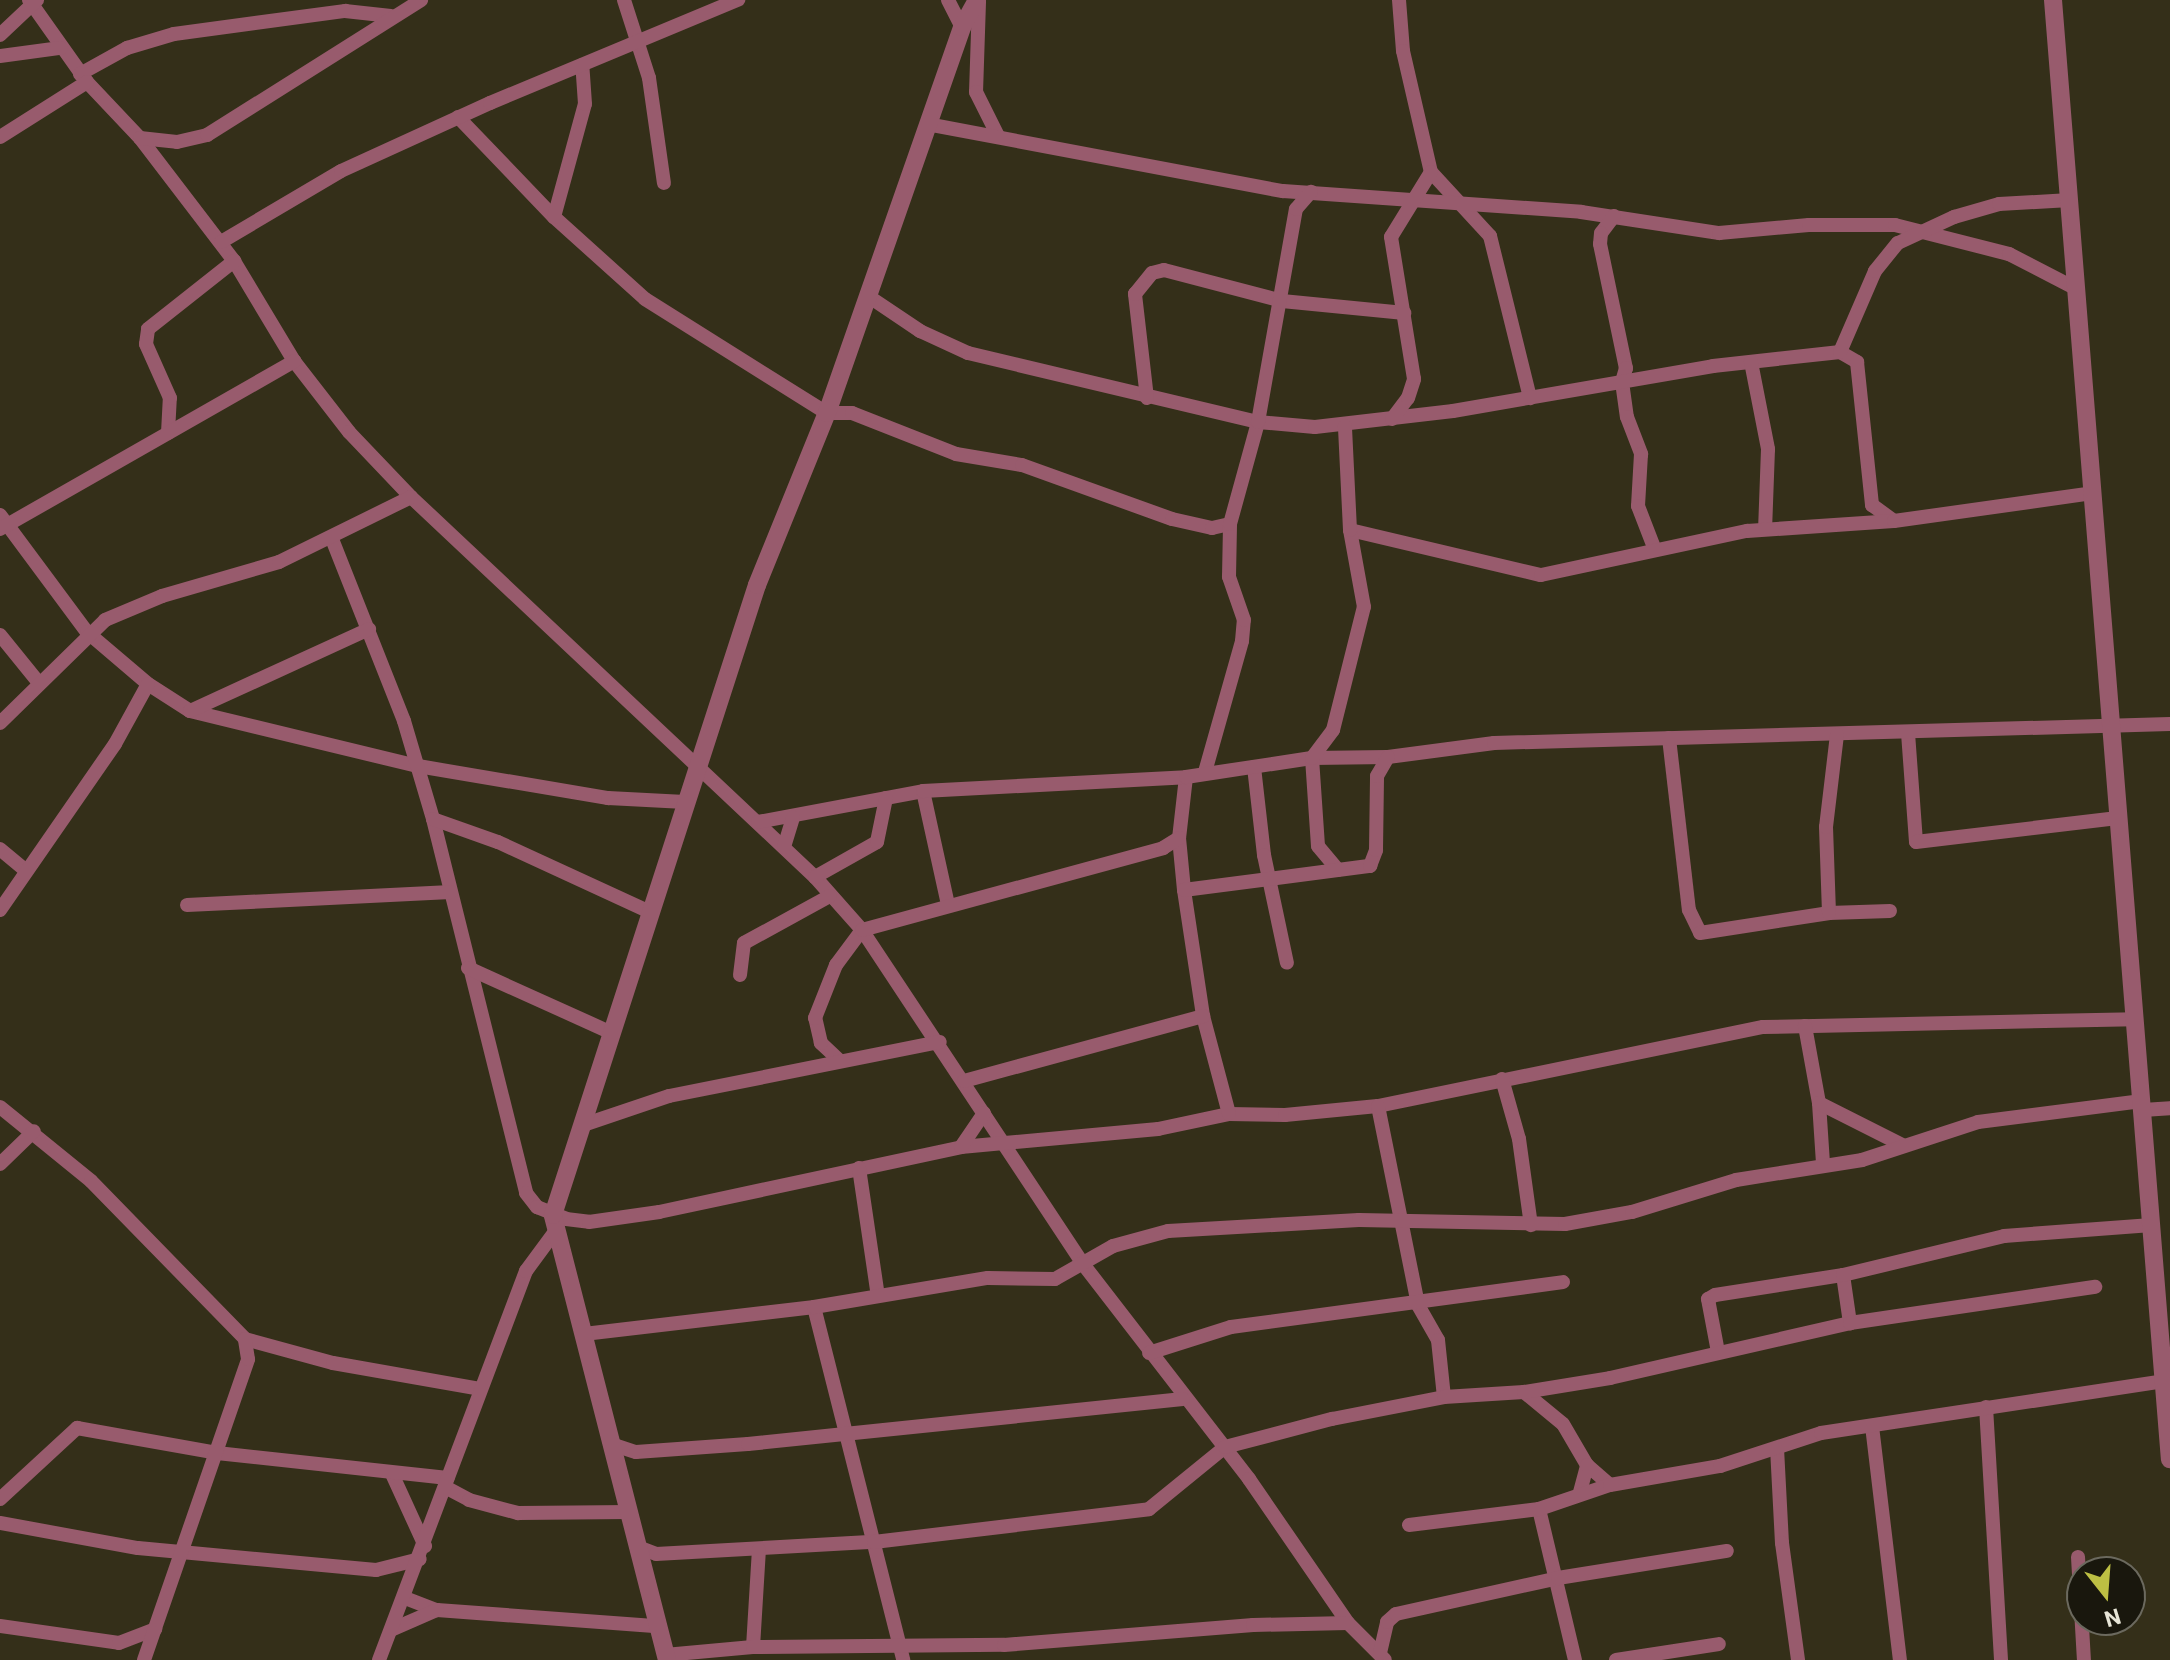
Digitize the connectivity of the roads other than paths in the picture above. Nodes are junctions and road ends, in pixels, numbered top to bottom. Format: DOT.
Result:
graph roads {
  1 [pos="421,0"];
  2 [pos="624,0"];
  3 [pos="738,0"];
  4 [pos="948,0"];
  5 [pos="978,0"];
  6 [pos="1399,0"];
  7 [pos="2053,0"];
  8 [pos="33,1"];
  9 [pos="406,4"];
  10 [pos="391,16"];
  11 [pos="962,27"];
  12 [pos="0,35"];
  13 [pos="640,41"];
  14 [pos="60,48"];
  15 [pos="0,56"];
  16 [pos="582,65"];
  17 [pos="84,78"];
  18 [pos="458,117"];
  19 [pos="927,124"];
  20 [pos="998,136"];
  21 [pos="0,137"];
  22 [pos="140,138"];
  23 [pos="1431,172"];
  24 [pos="664,183"];
  25 [pos="1283,191"];
  26 [pos="1311,192"];
  27 [pos="1413,199"];
  28 [pos="2070,200"];
  29 [pos="1456,202"];
  30 [pos="1614,216"];
  31 [pos="554,217"];
  32 [pos="1294,222"];
  33 [pos="1921,229"];
  34 [pos="221,242"];
  35 [pos="234,261"];
  36 [pos="2075,288"];
  37 [pos="868,296"];
  38 [pos="1282,301"];
  39 [pos="1404,313"];
  40 [pos="1840,352"];
  41 [pos="294,361"];
  42 [pos="1751,362"];
  43 [pos="1622,382"];
  44 [pos="1147,398"];
  45 [pos="1530,398"];
  46 [pos="827,413"];
  47 [pos="1392,419"];
  48 [pos="1258,422"];
  49 [pos="1345,426"];
  50 [pos="168,433"];
  51 [pos="2094,493"];
  52 [pos="411,497"];
  53 [pos="1894,521"];
  54 [pos="3,523"];
  55 [pos="1230,524"];
  56 [pos="1212,528"];
  57 [pos="1765,529"];
  58 [pos="1350,530"];
  59 [pos="332,539"];
  60 [pos="1227,541"];
  61 [pos="1655,550"];
  62 [pos="369,629"];
  63 [pos="87,632"];
  64 [pos="0,635"];
  65 [pos="39,683"];
  66 [pos="148,684"];
  67 [pos="190,711"];
  68 [pos="0,723"];
  69 [pos="2170,724"];
  70 [pos="2113,727"];
  71 [pos="1333,730"];
  72 [pos="1908,733"];
  73 [pos="1837,735"];
  74 [pos="1669,738"];
  75 [pos="1347,757"];
  76 [pos="1388,757"];
  77 [pos="1312,758"];
  78 [pos="1364,758"];
  79 [pos="698,764"];
  80 [pos="418,766"];
  81 [pos="1254,767"];
  82 [pos="1205,772"];
  83 [pos="1377,776"];
  84 [pos="1186,777"];
  85 [pos="923,791"];
  86 [pos="886,798"];
  87 [pos="685,802"];
  88 [pos="793,817"];
  89 [pos="2118,818"];
  90 [pos="433,819"];
  91 [pos="758,822"];
  92 [pos="1180,846"];
  93 [pos="784,847"];
  94 [pos="0,849"];
  95 [pos="24,869"];
  96 [pos="1338,870"];
  97 [pos="815,877"];
  98 [pos="1269,878"];
  99 [pos="1184,890"];
  100 [pos="451,892"];
  101 [pos="830,896"];
  102 [pos="187,905"];
  103 [pos="948,905"];
  104 [pos="0,910"];
  105 [pos="1890,911"];
  106 [pos="650,912"];
  107 [pos="1829,913"];
  108 [pos="862,930"];
  109 [pos="1287,963"];
  110 [pos="468,968"];
  111 [pos="740,975"];
  112 [pos="1203,1016"];
  113 [pos="2134,1019"];
  114 [pos="1805,1026"];
  115 [pos="612,1033"];
  116 [pos="940,1042"];
  117 [pos="839,1060"];
  118 [pos="995,1075"];
  119 [pos="1502,1079"];
  120 [pos="964,1081"];
  121 [pos="1819,1103"];
  122 [pos="1378,1106"];
  123 [pos="2142,1106"];
  124 [pos="0,1107"];
  125 [pos="981,1108"];
  126 [pos="2170,1108"];
  127 [pos="1229,1114"];
  128 [pos="583,1125"];
  129 [pos="34,1131"];
  130 [pos="1003,1144"];
  131 [pos="1904,1146"];
  132 [pos="961,1147"];
  133 [pos="0,1164"];
  134 [pos="1823,1164"];
  135 [pos="859,1168"];
  136 [pos="1403,1220"];
  137 [pos="553,1224"];
  138 [pos="1531,1225"];
  139 [pos="2152,1225"];
  140 [pos="1101,1253"];
  141 [pos="1083,1264"];
  142 [pos="1843,1275"];
  143 [pos="1563,1282"];
  144 [pos="1099,1284"];
  145 [pos="2095,1287"];
  146 [pos="878,1296"];
  147 [pos="1418,1305"];
  148 [pos="814,1307"];
  149 [pos="1850,1323"];
  150 [pos="584,1334"];
  151 [pos="245,1339"];
  152 [pos="267,1347"];
  153 [pos="1718,1352"];
  154 [pos="1149,1353"];
  155 [pos="248,1359"];
  156 [pos="2167,1380"];
  157 [pos="480,1389"];
  158 [pos="1524,1392"];
  159 [pos="1444,1397"];
  160 [pos="1183,1399"];
  161 [pos="1986,1407"];
  162 [pos="1872,1426"];
  163 [pos="845,1436"];
  164 [pos="611,1444"];
  165 [pos="1225,1447"];
  166 [pos="1777,1448"];
  167 [pos="636,1452"];
  168 [pos="217,1453"];
  169 [pos="2170,1459"];
  170 [pos="617,1465"];
  171 [pos="1587,1465"];
  172 [pos="393,1476"];
  173 [pos="447,1483"];
  174 [pos="1610,1485"];
  175 [pos="1580,1492"];
  176 [pos="0,1499"];
  177 [pos="1539,1509"];
  178 [pos="629,1512"];
  179 [pos="867,1521"];
  180 [pos="0,1523"];
  181 [pos="1409,1525"];
  182 [pos="842,1541"];
  183 [pos="874,1542"];
  184 [pos="759,1550"];
  185 [pos="182,1551"];
  186 [pos="1727,1551"];
  187 [pos="423,1552"];
  188 [pos="645,1554"];
  189 [pos="376,1570"];
  190 [pos="1558,1578"];
  191 [pos="412,1582"];
  192 [pos="405,1598"];
  193 [pos="437,1610"];
  194 [pos="1348,1623"];
  195 [pos="0,1626"];
  196 [pos="657,1626"];
  197 [pos="155,1629"];
  198 [pos="393,1629"];
  199 [pos="2083,1636"];
  200 [pos="898,1644"];
  201 [pos="1719,1644"];
  202 [pos="753,1647"];
  203 [pos="1382,1656"];
  204 [pos="666,1658"];
  205 [pos="144,1660"];
  206 [pos="379,1660"];
  207 [pos="903,1660"];
  208 [pos="1575,1660"];
  209 [pos="1616,1660"];
  210 [pos="1798,1660"];
  211 [pos="1900,1660"];
  212 [pos="2001,1660"];
  213 [pos="2084,1660"];
  1 -- 9 [label="street"];
  2 -- 13 [label="street"];
  3 -- 13 [label="street"];
  4 -- 11 [label="street"];
  5 -- 11 [label="street"];
  5 -- 20 [label="street"];
  6 -- 23 [label="street"];
  7 -- 28 [label="street"];
  8 -- 12 [label="street"];
  8 -- 14 [label="street"];
  9 -- 10 [label="street"];
  10 -- 17 [label="street"];
  10 -- 22 [label="street"];
  11 -- 19 [label="street"];
  13 -- 16 [label="street"];
  13 -- 24 [label="street"];
  14 -- 15 [label="street"];
  14 -- 17 [label="street"];
  16 -- 18 [label="street"];
  16 -- 31 [label="street"];
  17 -- 21 [label="street"];
  17 -- 22 [label="street"];
  18 -- 31 [label="street"];
  18 -- 34 [label="street"];
  19 -- 20 [label="street"];
  19 -- 37 [label="street"];
  20 -- 25 [label="street"];
  22 -- 34 [label="street"];
  23 -- 27 [label="street"];
  23 -- 29 [label="street"];
  25 -- 26 [label="street"];
  25 -- 32 [label="street"];
  26 -- 27 [label="street"];
  26 -- 32 [label="street"];
  27 -- 29 [label="street"];
  27 -- 39 [label="street"];
  28 -- 33 [label="street"];
  28 -- 36 [label="street"];
  29 -- 30 [label="street"];
  29 -- 45 [label="street"];
  30 -- 33 [label="street"];
  30 -- 43 [label="street"];
  31 -- 46 [label="street"];
  32 -- 38 [label="street"];
  33 -- 36 [label="street"];
  33 -- 40 [label="street"];
  34 -- 35 [label="street"];
  35 -- 41 [label="street"];
  35 -- 50 [label="street"];
  36 -- 51 [label="street"];
  37 -- 44 [label="street"];
  37 -- 46 [label="street"];
  38 -- 39 [label="street"];
  38 -- 44 [label="street"];
  38 -- 48 [label="street"];
  39 -- 47 [label="street"];
  40 -- 42 [label="street"];
  40 -- 53 [label="street"];
  41 -- 50 [label="street"];
  41 -- 52 [label="street"];
  42 -- 43 [label="street"];
  42 -- 57 [label="street"];
  43 -- 45 [label="street"];
  43 -- 61 [label="street"];
  44 -- 48 [label="street"];
  45 -- 47 [label="street"];
  46 -- 56 [label="street"];
  46 -- 79 [label="street"];
  47 -- 49 [label="street"];
  48 -- 49 [label="street"];
  48 -- 55 [label="street"];
  49 -- 58 [label="street"];
  50 -- 54 [label="street"];
  51 -- 53 [label="street"];
  51 -- 70 [label="street"];
  52 -- 59 [label="street"];
  52 -- 79 [label="street"];
  53 -- 57 [label="street"];
  54 -- 63 [label="street"];
  55 -- 56 [label="street"];
  55 -- 60 [label="street"];
  56 -- 60 [label="street"];
  57 -- 61 [label="street"];
  58 -- 61 [label="street"];
  58 -- 71 [label="street"];
  59 -- 62 [label="street"];
  59 -- 63 [label="street"];
  60 -- 82 [label="street"];
  62 -- 67 [label="street"];
  62 -- 80 [label="street"];
  63 -- 65 [label="street"];
  63 -- 66 [label="street"];
  64 -- 65 [label="street"];
  65 -- 68 [label="street"];
  66 -- 67 [label="street"];
  66 -- 95 [label="street"];
  67 -- 80 [label="street"];
  69 -- 70 [label="street"];
  70 -- 72 [label="street"];
  70 -- 89 [label="street"];
  71 -- 75 [label="street"];
  71 -- 77 [label="street"];
  72 -- 73 [label="street"];
  72 -- 89 [label="street"];
  73 -- 74 [label="street"];
  73 -- 107 [label="street"];
  74 -- 76 [label="street"];
  74 -- 107 [label="street"];
  75 -- 77 [label="street"];
  75 -- 78 [label="street"];
  76 -- 78 [label="street"];
  76 -- 83 [label="street"];
  77 -- 81 [label="street"];
  77 -- 96 [label="street"];
  78 -- 83 [label="street"];
  79 -- 87 [label="street"];
  79 -- 91 [label="street"];
  80 -- 87 [label="street"];
  80 -- 90 [label="street"];
  81 -- 82 [label="street"];
  81 -- 98 [label="street"];
  82 -- 84 [label="street"];
  83 -- 96 [label="street"];
  84 -- 85 [label="street"];
  84 -- 92 [label="street"];
  85 -- 86 [label="street"];
  85 -- 103 [label="street"];
  86 -- 88 [label="street"];
  86 -- 97 [label="street"];
  87 -- 106 [label="street"];
  88 -- 91 [label="street"];
  88 -- 93 [label="street"];
  89 -- 113 [label="street"];
  90 -- 100 [label="street"];
  90 -- 106 [label="street"];
  91 -- 93 [label="street"];
  92 -- 99 [label="street"];
  92 -- 103 [label="street"];
  93 -- 97 [label="street"];
  94 -- 95 [label="street"];
  95 -- 104 [label="street"];
  96 -- 98 [label="street"];
  97 -- 101 [label="street"];
  98 -- 99 [label="street"];
  98 -- 109 [label="street"];
  99 -- 112 [label="street"];
  100 -- 102 [label="street"];
  100 -- 110 [label="street"];
  101 -- 108 [label="street"];
  101 -- 111 [label="street"];
  103 -- 108 [label="street"];
  105 -- 107 [label="street"];
  106 -- 115 [label="street"];
  108 -- 116 [label="street"];
  108 -- 117 [label="street"];
  110 -- 115 [label="street"];
  110 -- 137 [label="street"];
  112 -- 118 [label="street"];
  112 -- 127 [label="street"];
  113 -- 114 [label="street"];
  113 -- 123 [label="street"];
  114 -- 119 [label="street"];
  114 -- 121 [label="street"];
  115 -- 128 [label="street"];
  116 -- 117 [label="street"];
  116 -- 120 [label="street"];
  117 -- 128 [label="street"];
  118 -- 120 [label="street"];
  118 -- 125 [label="street"];
  119 -- 122 [label="street"];
  119 -- 138 [label="street"];
  120 -- 125 [label="street"];
  121 -- 131 [label="street"];
  121 -- 134 [label="street"];
  122 -- 127 [label="street"];
  122 -- 136 [label="street"];
  123 -- 126 [label="street"];
  123 -- 131 [label="street"];
  123 -- 139 [label="street"];
  124 -- 129 [label="street"];
  125 -- 130 [label="street"];
  125 -- 132 [label="street"];
  127 -- 130 [label="street"];
  128 -- 137 [label="street"];
  129 -- 133 [label="street"];
  129 -- 151 [label="street"];
  130 -- 132 [label="street"];
  130 -- 141 [label="street"];
  131 -- 134 [label="street"];
  132 -- 135 [label="street"];
  134 -- 138 [label="street"];
  135 -- 137 [label="street"];
  135 -- 146 [label="street"];
  136 -- 138 [label="street"];
  136 -- 140 [label="street"];
  136 -- 147 [label="street"];
  137 -- 150 [label="street"];
  137 -- 157 [label="street"];
  139 -- 142 [label="street"];
  139 -- 156 [label="street"];
  140 -- 141 [label="street"];
  140 -- 144 [label="street"];
  141 -- 144 [label="street"];
  141 -- 146 [label="street"];
  142 -- 149 [label="street"];
  142 -- 153 [label="street"];
  143 -- 147 [label="street"];
  144 -- 154 [label="street"];
  145 -- 149 [label="street"];
  146 -- 148 [label="street"];
  147 -- 154 [label="street"];
  147 -- 159 [label="street"];
  148 -- 150 [label="street"];
  148 -- 163 [label="street"];
  149 -- 153 [label="street"];
  150 -- 164 [label="street"];
  151 -- 152 [label="street"];
  151 -- 155 [label="street"];
  152 -- 155 [label="street"];
  152 -- 157 [label="street"];
  153 -- 158 [label="street"];
  154 -- 160 [label="street"];
  155 -- 168 [label="street"];
  156 -- 161 [label="street"];
  156 -- 169 [label="street"];
  157 -- 173 [label="street"];
  158 -- 159 [label="street"];
  158 -- 171 [label="street"];
  159 -- 165 [label="street"];
  160 -- 163 [label="street"];
  160 -- 165 [label="street"];
  161 -- 162 [label="street"];
  161 -- 212 [label="street"];
  162 -- 166 [label="street"];
  162 -- 211 [label="street"];
  163 -- 167 [label="street"];
  163 -- 179 [label="street"];
  164 -- 167 [label="street"];
  164 -- 170 [label="street"];
  165 -- 183 [label="street"];
  165 -- 194 [label="street"];
  166 -- 174 [label="street"];
  166 -- 210 [label="street"];
  167 -- 170 [label="street"];
  168 -- 172 [label="street"];
  168 -- 176 [label="street"];
  168 -- 185 [label="street"];
  170 -- 178 [label="street"];
  171 -- 174 [label="street"];
  171 -- 175 [label="street"];
  172 -- 173 [label="street"];
  172 -- 187 [label="street"];
  173 -- 178 [label="street"];
  173 -- 187 [label="street"];
  174 -- 175 [label="street"];
  175 -- 177 [label="street"];
  177 -- 181 [label="street"];
  177 -- 190 [label="street"];
  178 -- 188 [label="street"];
  179 -- 182 [label="street"];
  179 -- 183 [label="street"];
  180 -- 185 [label="street"];
  182 -- 183 [label="street"];
  182 -- 184 [label="street"];
  183 -- 200 [label="street"];
  184 -- 188 [label="street"];
  184 -- 202 [label="street"];
  185 -- 189 [label="street"];
  185 -- 197 [label="street"];
  186 -- 190 [label="street"];
  187 -- 189 [label="street"];
  187 -- 191 [label="street"];
  188 -- 196 [label="street"];
  189 -- 191 [label="street"];
  190 -- 203 [label="street"];
  190 -- 208 [label="street"];
  191 -- 192 [label="street"];
  192 -- 193 [label="street"];
  192 -- 198 [label="street"];
  193 -- 196 [label="street"];
  193 -- 198 [label="street"];
  194 -- 200 [label="street"];
  194 -- 203 [label="street"];
  195 -- 197 [label="street"];
  196 -- 204 [label="street"];
  197 -- 205 [label="street"];
  198 -- 206 [label="street"];
  199 -- 213 [label="street"];
  200 -- 202 [label="street"];
  200 -- 207 [label="street"];
  201 -- 209 [label="street"];
  202 -- 204 [label="street"];
}
